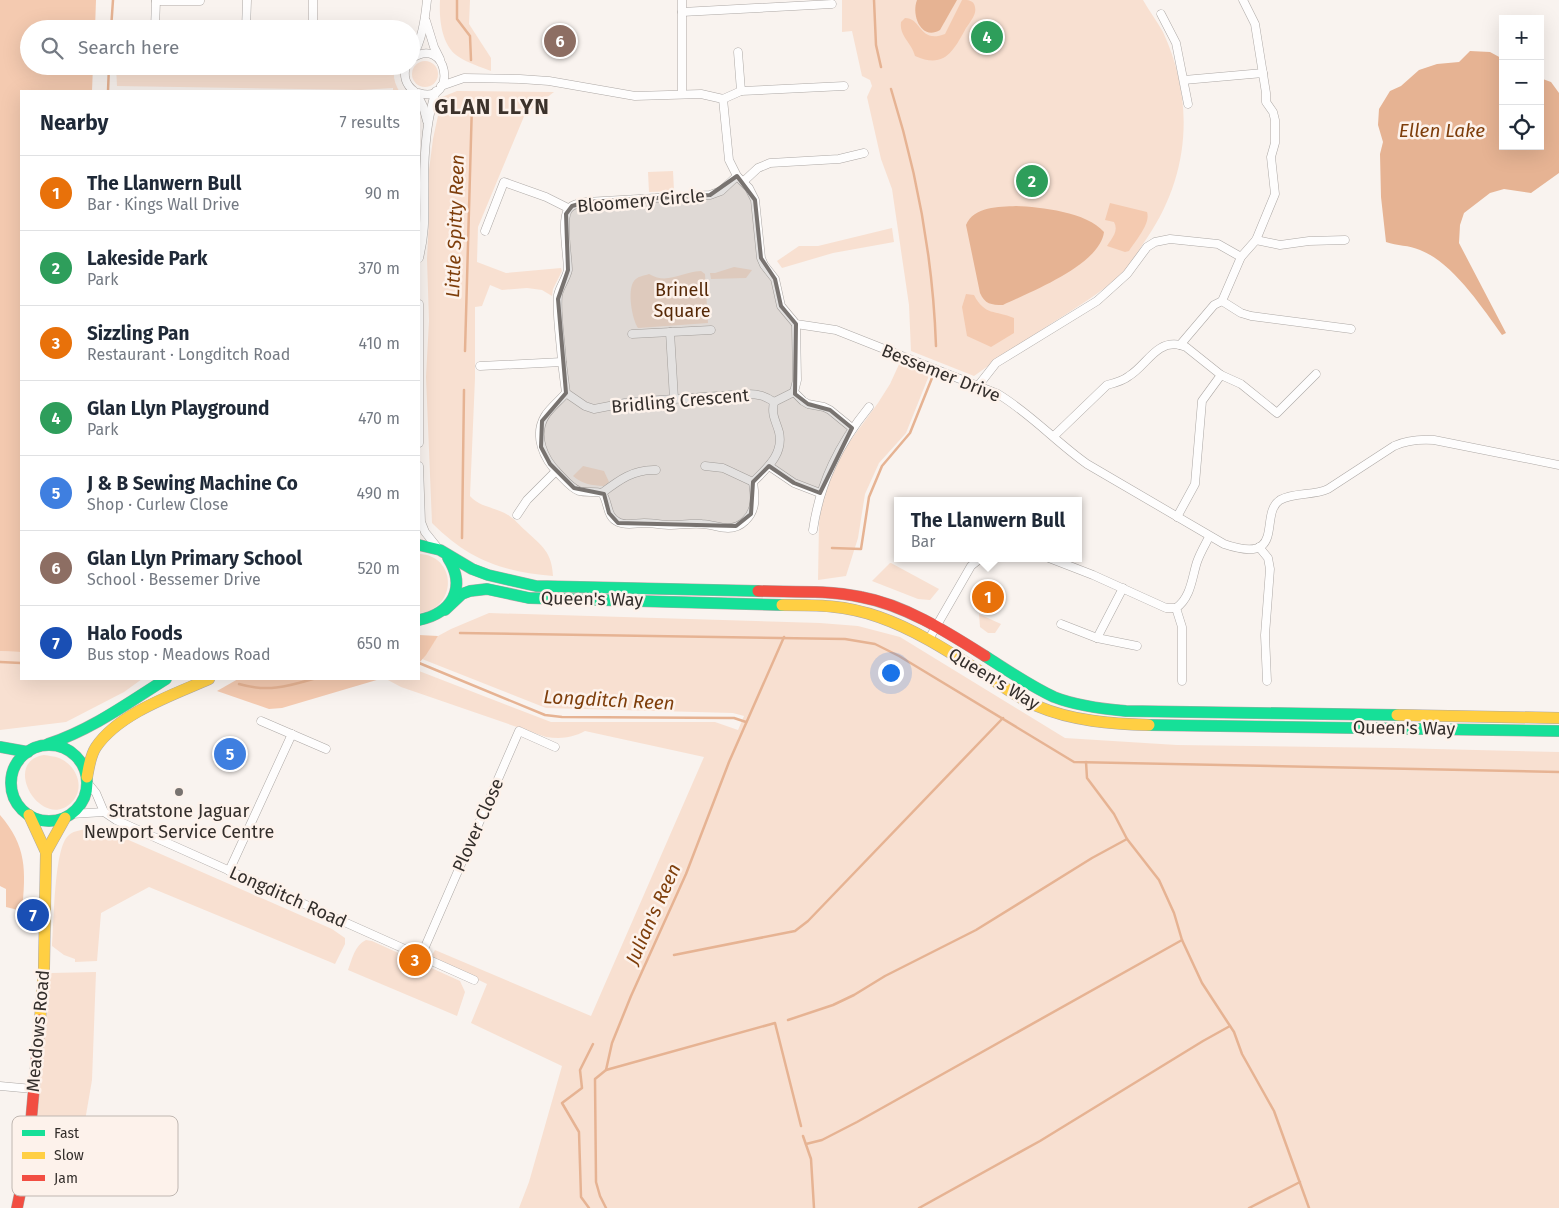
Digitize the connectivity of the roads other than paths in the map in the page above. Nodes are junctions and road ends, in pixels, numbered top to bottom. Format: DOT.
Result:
graph roads {
  1 [pos="247,0"];
  2 [pos="313,0"];
  3 [pos="427,0"];
  4 [pos="682,0"];
  5 [pos="1243,0"];
  6 [pos="156,1"];
  7 [pos="200,1"];
  8 [pos="762,4"];
  9 [pos="832,4"];
  10 [pos="682,12"];
  11 [pos="1161,14"];
  12 [pos="425,19"];
  13 [pos="155,20"];
  14 [pos="246,20"];
  15 [pos="313,20"];
  16 [pos="420,39"];
  17 [pos="738,52"];
  18 [pos="420,55"];
  19 [pos="442,63"];
  20 [pos="1263,73"];
  21 [pos="405,75"];
  22 [pos="464,78"];
  23 [pos="1184,80"];
  24 [pos="844,86"];
  25 [pos="439,89"];
  26 [pos="413,90"];
  27 [pos="741,91"];
  28 [pos="420,93"];
  29 [pos="682,94"];
  30 [pos="723,99"];
  31 [pos="420,100"];
  32 [pos="1188,104"];
  33 [pos="428,125"];
  34 [pos="864,153"];
  35 [pos="737,176"];
  36 [pos="744,182"];
  37 [pos="421,183"];
  38 [pos="568,208"];
  39 [pos="485,231"];
  40 [pos="1256,240"];
  41 [pos="1345,240"];
  42 [pos="420,254"];
  43 [pos="1241,257"];
  44 [pos="1222,302"];
  45 [pos="796,324"];
  46 [pos="1351,329"];
  47 [pos="711,330"];
  48 [pos="670,332"];
  49 [pos="632,334"];
  50 [pos="1180,344"];
  51 [pos="562,362"];
  52 [pos="480,366"];
  53 [pos="1316,374"];
  54 [pos="1221,375"];
  55 [pos="978,386"];
  56 [pos="794,392"];
  57 [pos="566,393"];
  58 [pos="674,399"];
  59 [pos="774,402"];
  60 [pos="869,407"];
  61 [pos="852,428"];
  62 [pos="1054,436"];
  63 [pos="1559,465"];
  64 [pos="705,466"];
  65 [pos="769,466"];
  66 [pos="656,470"];
  67 [pos="556,471"];
  68 [pos="753,482"];
  69 [pos="602,493"];
  70 [pos="820,493"];
  71 [pos="420,494"];
  72 [pos="516,515"];
  73 [pos="1177,516"];
  74 [pos="813,530"];
  75 [pos="1209,537"];
  76 [pos="420,545"];
  77 [pos="1260,546"];
  78 [pos="442,552"];
  79 [pos="976,562"];
  80 [pos="1059,562"];
  81 [pos="1122,588"];
  82 [pos="1176,608"];
  83 [pos="445,610"];
  84 [pos="420,620"];
  85 [pos="1061,624"];
  86 [pos="937,626"];
  87 [pos="929,638"];
  88 [pos="1097,638"];
  89 [pos="1137,646"];
  90 [pos="164,680"];
  91 [pos="207,680"];
  92 [pos="1267,680"];
  93 [pos="1182,681"];
  94 [pos="1559,718"];
  95 [pos="261,721"];
  96 [pos="1559,731"];
  97 [pos="292,734"];
  98 [pos="0,747"];
  99 [pos="555,748"];
  100 [pos="33,749"];
  101 [pos="326,749"];
  102 [pos="87,780"];
  103 [pos="0,782"];
  104 [pos="13,793"];
  105 [pos="104,812"];
  106 [pos="29,815"];
  107 [pos="68,816"];
  108 [pos="46,852"];
  109 [pos="229,871"];
  110 [pos="420,956"];
  111 [pos="474,980"];
  112 [pos="0,1086"];
  113 [pos="33,1089"];
  114 [pos="31,1116"];
  1 -- 14 [label="street"];
  2 -- 15 [label="street"];
  3 -- 12 [label="street"];
  4 -- 10 [label="street"];
  5 -- 20 [label="street"];
  6 -- 7 [label="street"];
  6 -- 13 [label="street"];
  8 -- 9 [label="street"];
  8 -- 10 [label="street"];
  10 -- 29 [label="street"];
  11 -- 23 [label="street"];
  12 -- 16 [label="street"];
  12 -- 19 [label="street"];
  17 -- 27 [label="street"];
  18 -- 19 [label="street"];
  19 -- 22 [label="street"];
  19 -- 25 [label="street"];
  20 -- 23 [label="street"];
  20 -- 40 [label="street"];
  21 -- 26 [label="street"];
  22 -- 25 [label="street"];
  22 -- 29 [label="street"];
  23 -- 32 [label="street"];
  24 -- 27 [label="street"];
  25 -- 28 [label="street"];
  25 -- 33 [label="street"];
  27 -- 30 [label="street"];
  29 -- 30 [label="street"];
  30 -- 35 [label="street"];
  31 -- 33 [label="street"];
  33 -- 37 [label="street"];
  34 -- 36 [label="street"];
  35 -- 36 [label="street"];
  35 -- 38 [label="street, Bloomery Circle"];
  36 -- 45 [label="street"];
  37 -- 42 [label="street"];
  38 -- 39 [label="street"];
  38 -- 51 [label="street, Bloomery Circle"];
  40 -- 41 [label="street"];
  40 -- 43 [label="street"];
  43 -- 44 [label="street"];
  43 -- 55 [label="street"];
  44 -- 46 [label="street"];
  44 -- 50 [label="street"];
  45 -- 55 [label="street, Bessemer Drive"];
  45 -- 56 [label="street"];
  47 -- 48 [label="street"];
  48 -- 49 [label="street"];
  48 -- 58 [label="street"];
  50 -- 54 [label="street"];
  50 -- 62 [label="street"];
  51 -- 52 [label="street"];
  51 -- 57 [label="street"];
  53 -- 54 [label="street"];
  54 -- 73 [label="street"];
  55 -- 62 [label="street, Bessemer Drive"];
  56 -- 59 [label="street"];
  56 -- 61 [label="street"];
  57 -- 58 [label="street, Bridling Crescent"];
  57 -- 67 [label="street"];
  58 -- 59 [label="street, Bridling Crescent"];
  59 -- 65 [label="street, Bridling Crescent"];
  60 -- 61 [label="street"];
  61 -- 70 [label="street"];
  62 -- 73 [label="street, Bessemer Drive"];
  63 -- 77 [label="street"];
  64 -- 68 [label="street"];
  65 -- 68 [label="street, Bridling Crescent"];
  65 -- 70 [label="street"];
  66 -- 69 [label="street"];
  67 -- 69 [label="street"];
  67 -- 72 [label="street"];
  68 -- 69 [label="street"];
  70 -- 74 [label="street"];
  71 -- 78 [label="street"];
  73 -- 75 [label="street, Bessemer Drive"];
  75 -- 77 [label="street, Bessemer Drive"];
  75 -- 82 [label="street"];
  76 -- 78 [label="main road, Queen's Way"];
  77 -- 92 [label="street"];
  78 -- 83 [label="main road"];
  78 -- 86 [label="main road, Queen's Way"];
  79 -- 86 [label="street"];
  80 -- 81 [label="street"];
  81 -- 82 [label="street"];
  81 -- 88 [label="street"];
  82 -- 93 [label="street"];
  83 -- 84 [label="main road, Queen's Way"];
  83 -- 87 [label="main road, Queen's Way"];
  85 -- 88 [label="street"];
  86 -- 87 [label="street"];
  86 -- 94 [label="main road, Queen's Way"];
  87 -- 96 [label="main road, Queen's Way"];
  88 -- 89 [label="street"];
  90 -- 100 [label="main road"];
  91 -- 102 [label="main road"];
  95 -- 97 [label="street"];
  97 -- 101 [label="street"];
  97 -- 109 [label="street"];
  98 -- 100 [label="main road"];
  99 -- 110 [label="street, Plover Close"];
  100 -- 102 [label="main road"];
  100 -- 104 [label="main road"];
  102 -- 105 [label="street"];
  102 -- 107 [label="main road"];
  103 -- 104 [label="main road"];
  104 -- 106 [label="main road"];
  105 -- 107 [label="street"];
  105 -- 109 [label="street, Longditch Road"];
  106 -- 107 [label="main road"];
  106 -- 108 [label="main road, Meadows Road"];
  107 -- 108 [label="main road, Meadows Road"];
  108 -- 113 [label="main road, Meadows Road"];
  109 -- 110 [label="street, Longditch Road"];
  110 -- 111 [label="street, Longditch Road"];
  112 -- 113 [label="street"];
  113 -- 114 [label="main road, Meadows Road"];
}
